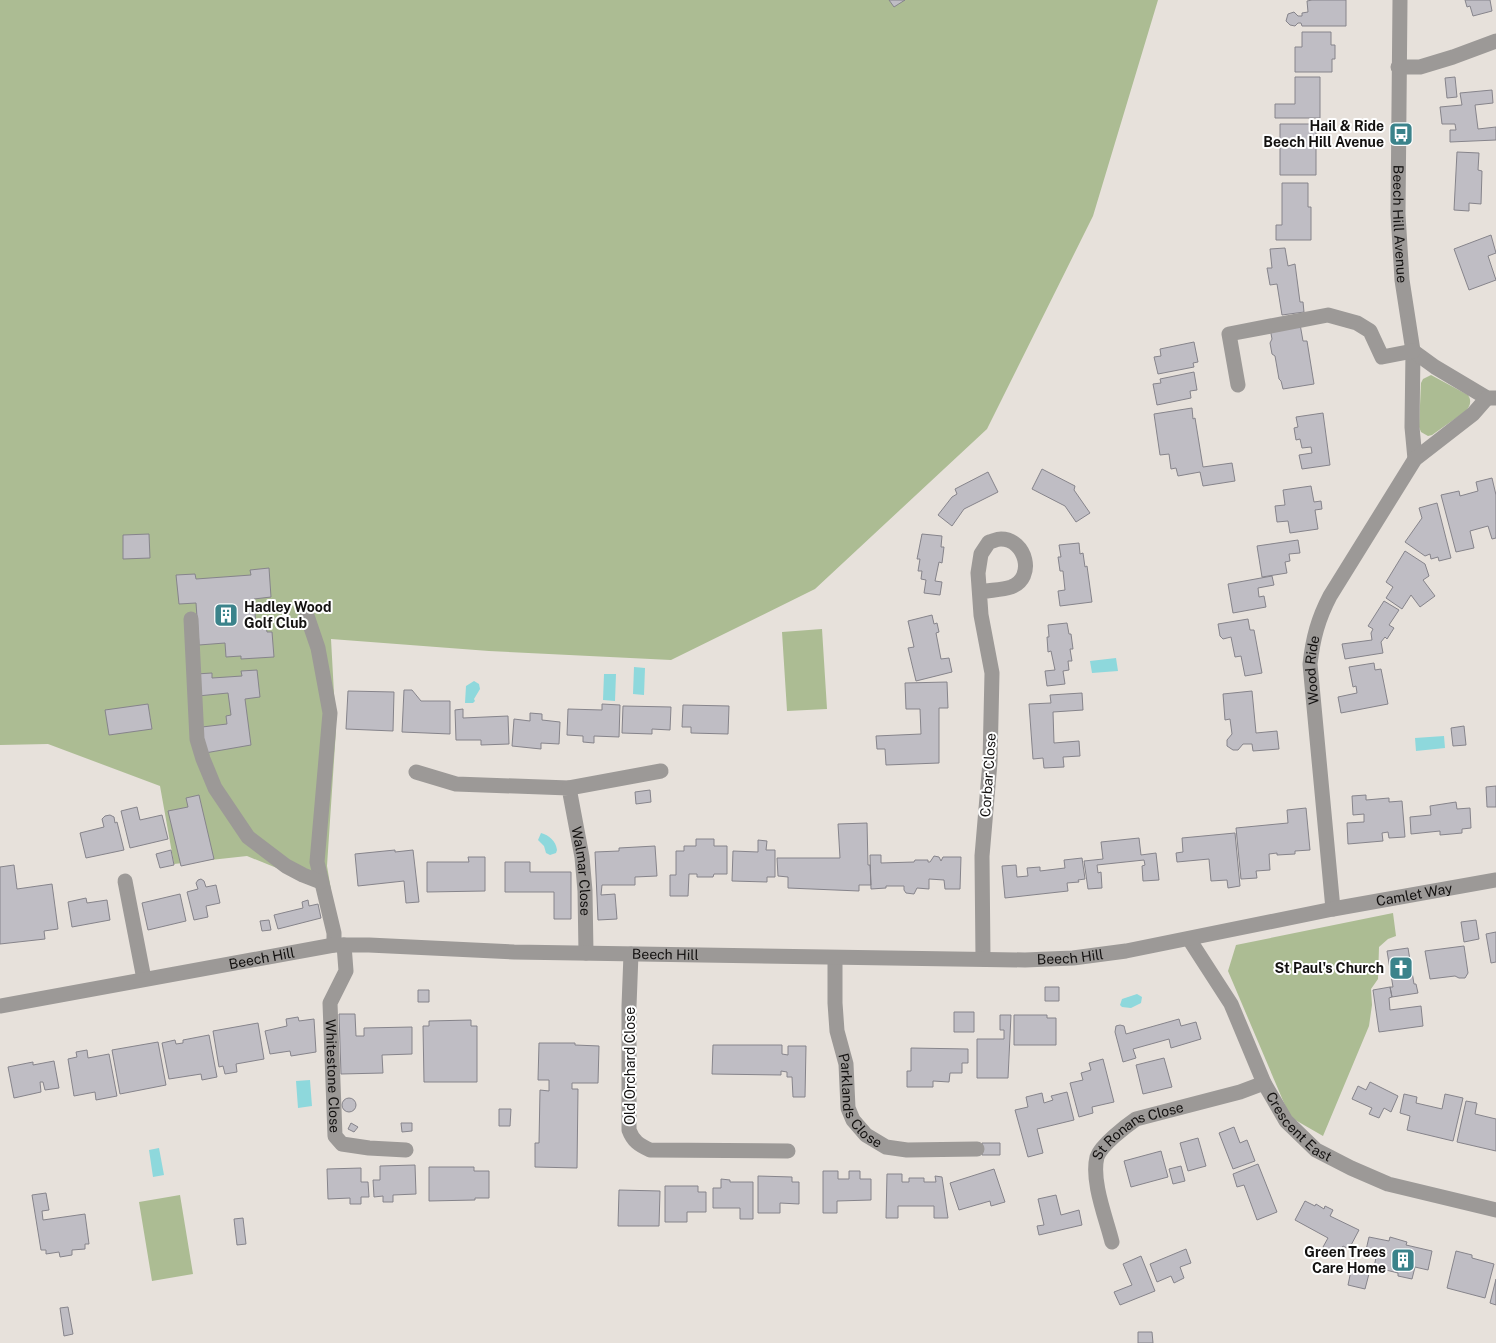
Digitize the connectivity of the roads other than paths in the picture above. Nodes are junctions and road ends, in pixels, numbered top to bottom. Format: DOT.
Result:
graph roads {
  1 [pos="1400,0"];
  2 [pos="1496,40"];
  3 [pos="1398,67"];
  4 [pos="1413,351"];
  5 [pos="1238,385"];
  6 [pos="1491,398"];
  7 [pos="1415,459"];
  8 [pos="980,592"];
  9 [pos="304,607"];
  10 [pos="191,620"];
  11 [pos="661,771"];
  12 [pos="416,772"];
  13 [pos="569,788"];
  14 [pos="1496,880"];
  15 [pos="124,881"];
  16 [pos="321,882"];
  17 [pos="1333,909"];
  18 [pos="1189,938"];
  19 [pos="339,945"];
  20 [pos="586,953"];
  21 [pos="631,954"];
  22 [pos="835,958"];
  23 [pos="983,959"];
  24 [pos="144,979"];
  25 [pos="0,1006"];
  26 [pos="1264,1083"];
  27 [pos="977,1149"];
  28 [pos="406,1150"];
  29 [pos="788,1151"];
  30 [pos="1496,1210"];
  31 [pos="1112,1242"];
  1 -- 3 [label="street, Beech Hill Avenue"];
  2 -- 3 [label="street"];
  3 -- 4 [label="street, Beech Hill Avenue"];
  4 -- 5 [label="street"];
  4 -- 6 [label="street"];
  4 -- 7 [label="street"];
  6 -- 7 [label="street, Wood Ride"];
  7 -- 17 [label="street, Wood Ride"];
  8 -- 23 [label="street, Corbar Close"];
  9 -- 16 [label="street, Whitestone Close"];
  10 -- 16 [label="street"];
  11 -- 13 [label="street"];
  12 -- 13 [label="street"];
  13 -- 20 [label="street, Walmar Close"];
  14 -- 17 [label="street, Camlet Way"];
  15 -- 24 [label="street"];
  16 -- 19 [label="street, Whitestone Close"];
  17 -- 18 [label="street, Beech Hill"];
  18 -- 23 [label="street, Beech Hill"];
  18 -- 26 [label="street, Crescent East"];
  19 -- 20 [label="street, Beech Hill"];
  19 -- 24 [label="street, Beech Hill"];
  19 -- 28 [label="street, Whitestone Close"];
  20 -- 21 [label="street, Beech Hill"];
  21 -- 22 [label="street, Beech Hill"];
  21 -- 29 [label="street, Old Orchard Close"];
  22 -- 23 [label="street, Beech Hill"];
  22 -- 27 [label="street, Parklands Close"];
  24 -- 25 [label="street, Beech Hill"];
  26 -- 30 [label="street, Crescent East"];
  26 -- 31 [label="street, St Ronans Close"];
}
